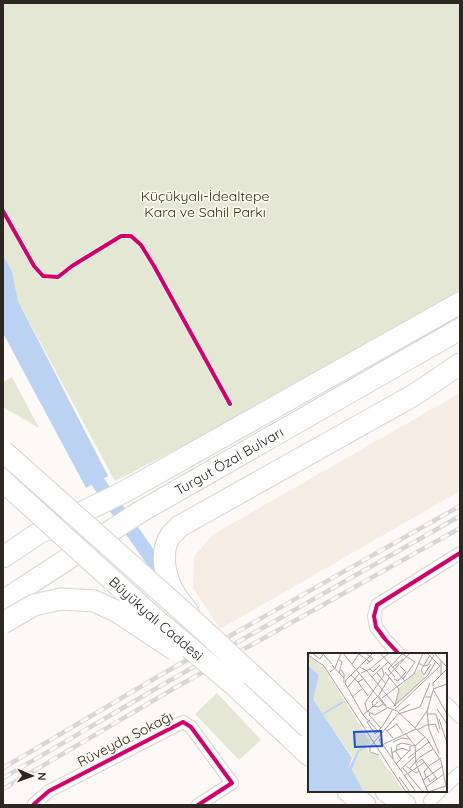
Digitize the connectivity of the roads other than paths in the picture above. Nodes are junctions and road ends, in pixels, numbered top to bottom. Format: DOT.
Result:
graph roads {
  1 [pos="460,303"];
  2 [pos="460,329"];
  3 [pos="460,364"];
  4 [pos="3,451"];
  5 [pos="3,481"];
  6 [pos="39,533"];
  7 [pos="3,550"];
  8 [pos="460,553"];
  9 [pos="3,557"];
  10 [pos="3,601"];
  11 [pos="3,623"];
  12 [pos="198,625"];
  13 [pos="398,653"];
  14 [pos="234,685"];
  15 [pos="308,727"];
  16 [pos="308,754"];
  17 [pos="460,773"];
  18 [pos="447,785"];
  19 [pos="349,792"];
  20 [pos="387,792"];
  21 [pos="439,792"];
  22 [pos="430,801"];
  23 [pos="34,805"];
  24 [pos="198,805"];
  25 [pos="364,805"];
  26 [pos="405,805"];
  1 -- 6 [label="highway, Turgut Özal Bulvarı"];
  2 -- 10 [label="highway, Turgut Özal Bulvarı"];
  3 -- 12 [label="highway, bridge"];
  4 -- 12 [label="highway, bridge"];
  5 -- 14 [label="highway, Büyükyalı Caddesi, bridge"];
  6 -- 7 [label="highway"];
  6 -- 9 [label="highway, Turgut Özal Bulvarı"];
  8 -- 13 [label="street"];
  11 -- 14 [label="highway, bridge"];
  12 -- 15 [label="highway, Büyükyalı Caddesi, bridge"];
  14 -- 16 [label="highway, Büyükyalı Caddesi"];
  17 -- 18 [label="street"];
  19 -- 25 [label="highway"];
  20 -- 26 [label="highway"];
  21 -- 22 [label="street"];
  23 -- 24 [label="street, Rüveyda Sokağı"];
}
